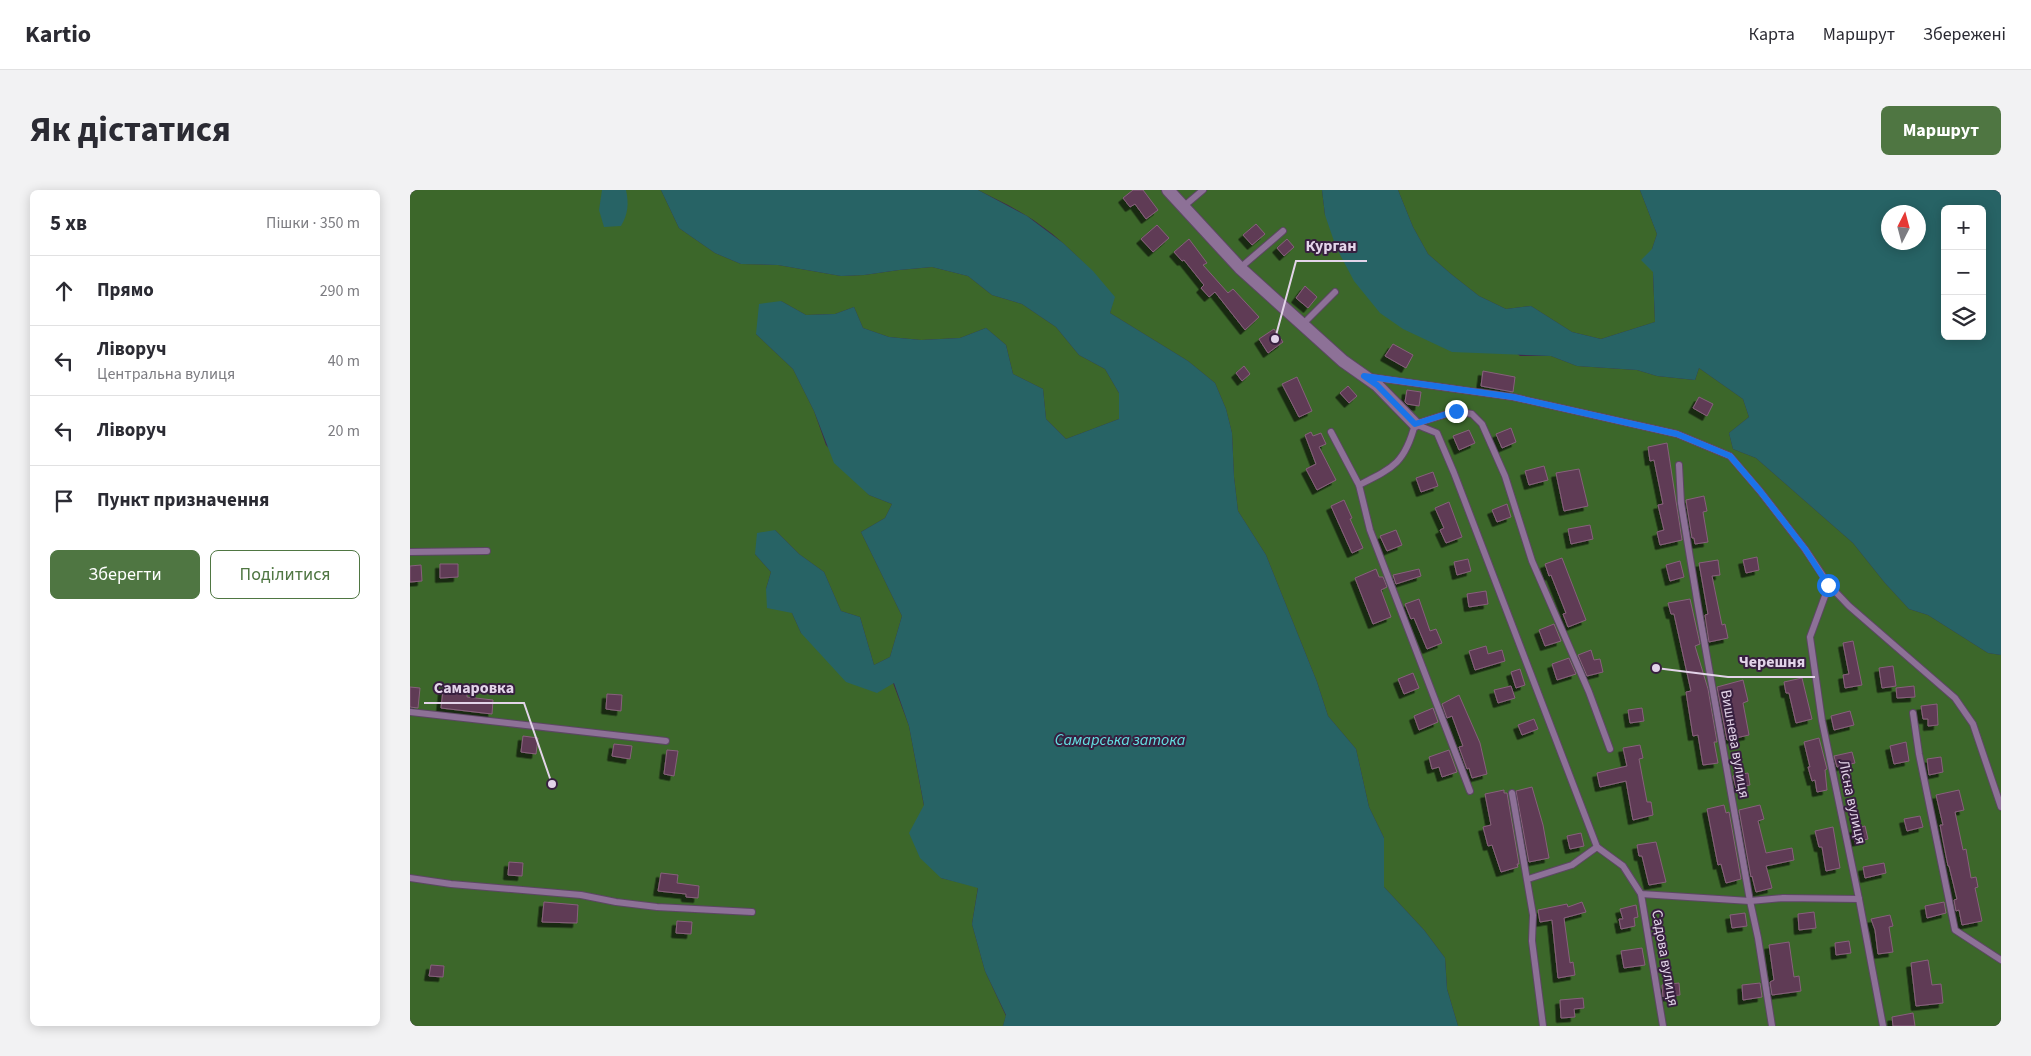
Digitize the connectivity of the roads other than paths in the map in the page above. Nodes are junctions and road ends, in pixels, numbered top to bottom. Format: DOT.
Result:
graph roads {
  1 [pos="1168,190"];
  2 [pos="1202,190"];
  3 [pos="1183,207"];
  4 [pos="1283,231"];
  5 [pos="1240,268"];
  6 [pos="1335,292"];
  7 [pos="1303,324"];
  8 [pos="1364,376"];
  9 [pos="1415,424"];
  10 [pos="1331,432"];
  11 [pos="1679,465"];
  12 [pos="1360,485"];
  13 [pos="487,551"];
  14 [pos="410,552"];
  15 [pos="1828,585"];
  16 [pos="410,712"];
  17 [pos="1913,713"];
  18 [pos="666,741"];
  19 [pos="1610,749"];
  20 [pos="1470,790"];
  21 [pos="1512,793"];
  22 [pos="2001,807"];
  23 [pos="1597,847"];
  24 [pos="410,878"];
  25 [pos="1528,879"];
  26 [pos="1641,894"];
  27 [pos="1859,899"];
  28 [pos="1750,900"];
  29 [pos="752,912"];
  30 [pos="2001,960"];
  31 [pos="1543,1026"];
  32 [pos="1664,1026"];
  33 [pos="1772,1026"];
  34 [pos="1883,1026"];
  1 -- 3 [label="street"];
  2 -- 3 [label="lane"];
  3 -- 5 [label="street"];
  4 -- 5 [label="lane"];
  5 -- 7 [label="street"];
  6 -- 7 [label="lane"];
  7 -- 8 [label="street"];
  8 -- 9 [label="street"];
  8 -- 15 [label="lane"];
  9 -- 12 [label="lane"];
  9 -- 19 [label="lane"];
  9 -- 23 [label="lane"];
  10 -- 12 [label="lane"];
  11 -- 28 [label="lane, Вишнева вулиця"];
  12 -- 20 [label="lane"];
  13 -- 14 [label="lane"];
  15 -- 22 [label="lane"];
  15 -- 27 [label="lane, Лісна вулиця"];
  16 -- 18 [label="lane"];
  17 -- 30 [label="lane"];
  21 -- 25 [label="lane"];
  23 -- 25 [label="lane"];
  23 -- 26 [label="lane"];
  24 -- 29 [label="lane"];
  25 -- 31 [label="lane"];
  26 -- 28 [label="lane"];
  26 -- 32 [label="lane, Садова вулиця"];
  27 -- 28 [label="lane"];
  27 -- 34 [label="lane, Лісна вулиця"];
  28 -- 33 [label="lane, Вишнева вулиця"];
}
